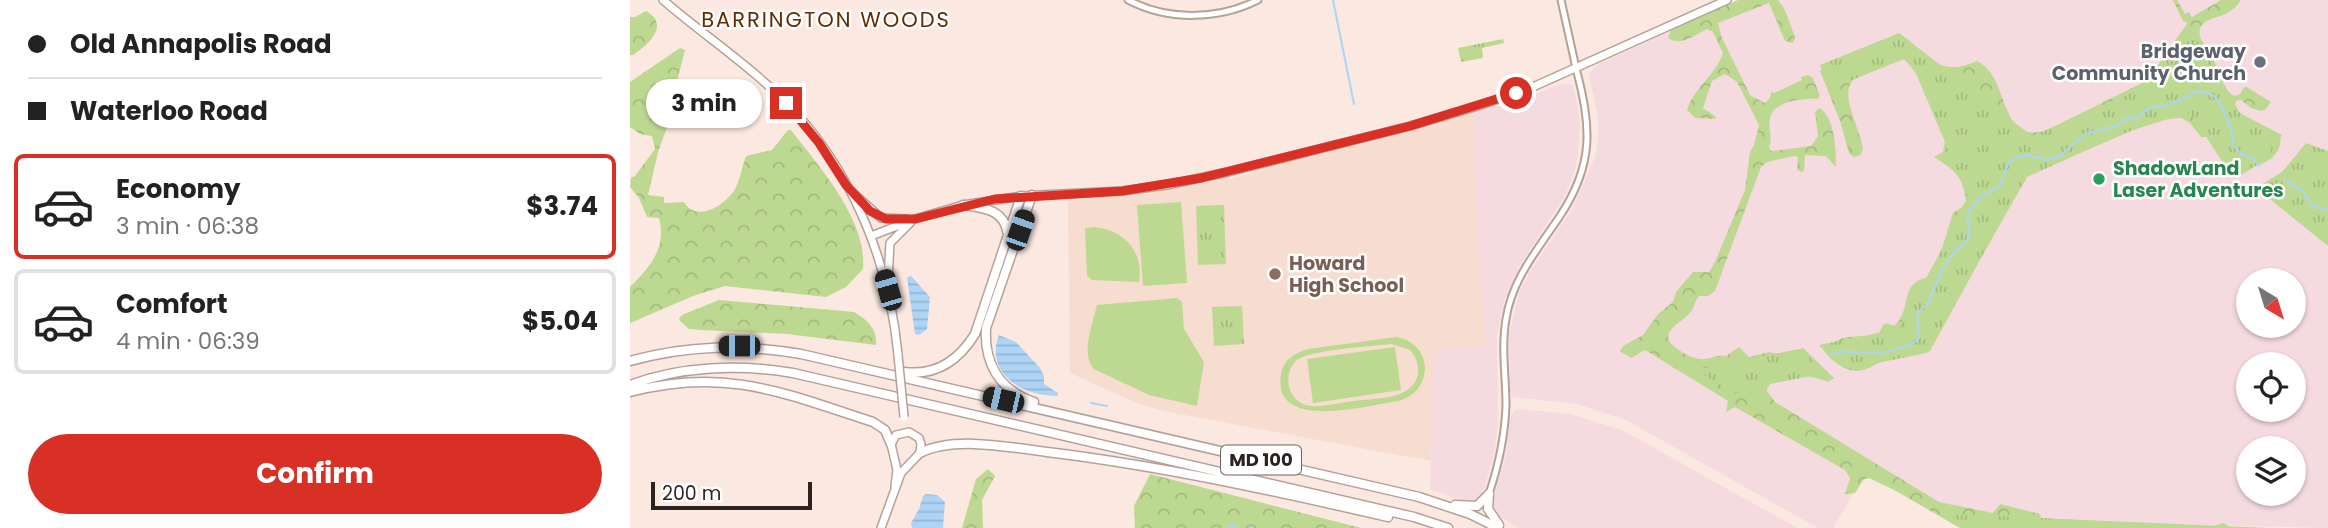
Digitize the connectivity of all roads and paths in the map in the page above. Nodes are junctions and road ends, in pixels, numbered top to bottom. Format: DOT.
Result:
graph roads {
  1 [pos="663,0"];
  2 [pos="1128,0"];
  3 [pos="1258,0"];
  4 [pos="1561,0"];
  5 [pos="1727,0"];
  6 [pos="1576,68"];
  7 [pos="846,185"];
  8 [pos="1032,195"];
  9 [pos="1021,196"];
  10 [pos="963,205"];
  11 [pos="915,219"];
  12 [pos="1008,234"];
  13 [pos="871,236"];
  14 [pos="888,290"];
  15 [pos="630,360"];
  16 [pos="851,365"];
  17 [pos="630,385"];
  18 [pos="630,393"];
  19 [pos="1080,417"];
  20 [pos="905,432"];
  21 [pos="891,444"];
  22 [pos="920,453"];
  23 [pos="895,457"];
  24 [pos="911,461"];
  25 [pos="895,486"];
  26 [pos="1489,494"];
  27 [pos="1441,503"];
  28 [pos="881,528"];
  29 [pos="1441,528"];
  30 [pos="1448,528"];
  31 [pos="1500,528"];
  1 -- 7 [label="main road"];
  2 -- 3 [label="street"];
  4 -- 6 [label="street"];
  5 -- 6 [label="main road"];
  6 -- 8 [label="main road"];
  6 -- 26 [label="street"];
  7 -- 11 [label="main road"];
  7 -- 13 [label="main road"];
  8 -- 9 [label="main road"];
  8 -- 19 [label="highway"];
  9 -- 10 [label="main road"];
  9 -- 12 [label="highway"];
  10 -- 11 [label="main road"];
  10 -- 12 [label="highway"];
  11 -- 13 [label="main road"];
  11 -- 14 [label="main road"];
  12 -- 16 [label="highway"];
  13 -- 14 [label="main road"];
  14 -- 20 [label="main road, bridge"];
  15 -- 16 [label="highway, MD 100"];
  16 -- 19 [label="highway, MD 100"];
  17 -- 30 [label="highway, MD 100"];
  18 -- 21 [label="highway"];
  19 -- 27 [label="highway, MD 100"];
  20 -- 21 [label="main road"];
  20 -- 22 [label="main road"];
  21 -- 23 [label="main road"];
  22 -- 24 [label="main road"];
  22 -- 29 [label="highway"];
  23 -- 24 [label="main road"];
  23 -- 25 [label="main road"];
  24 -- 25 [label="main road"];
  25 -- 28 [label="main road"];
  26 -- 27 [label="highway"];
  26 -- 31 [label="highway"];
  27 -- 31 [label="highway, MD 100"];
}
